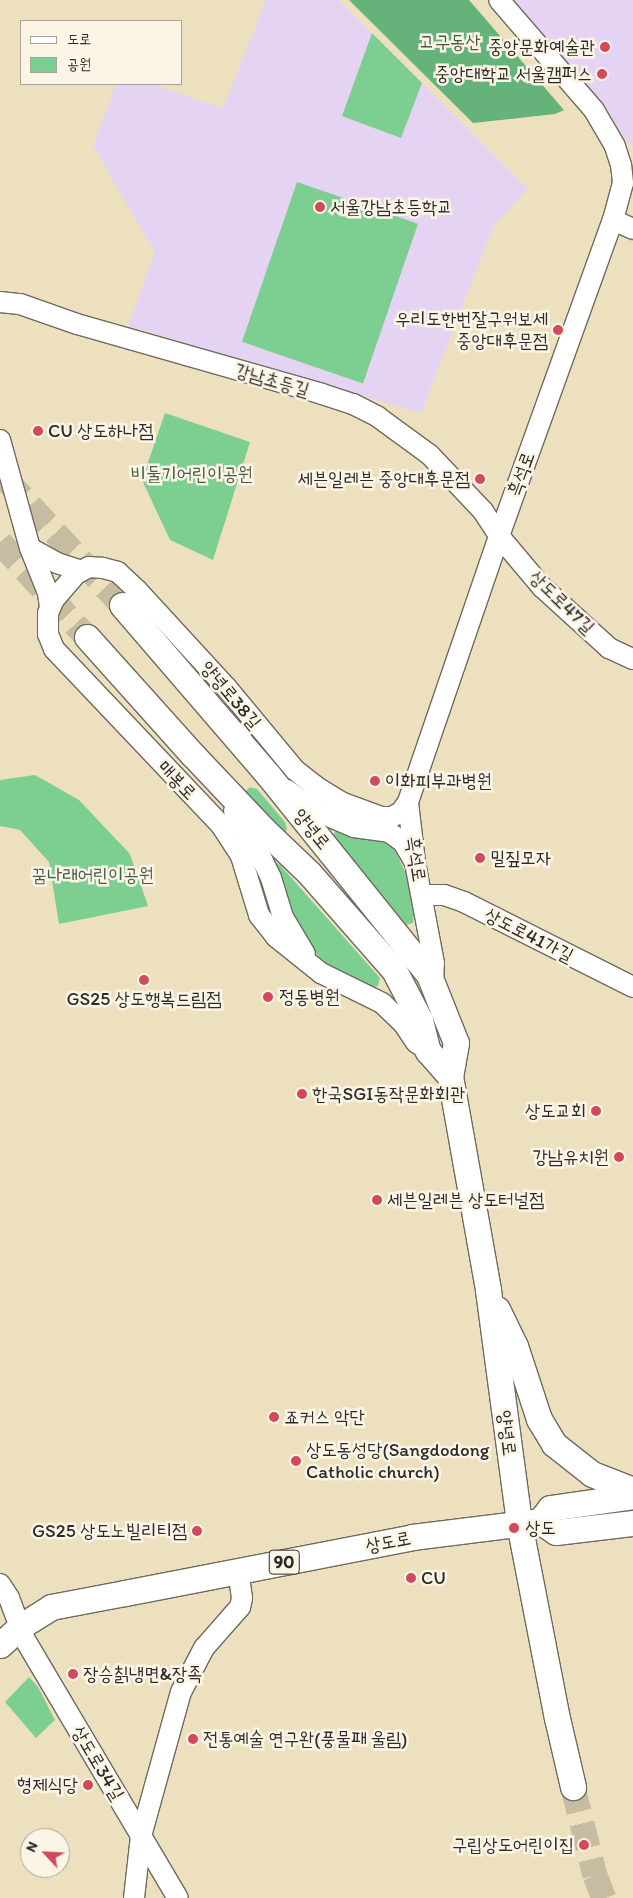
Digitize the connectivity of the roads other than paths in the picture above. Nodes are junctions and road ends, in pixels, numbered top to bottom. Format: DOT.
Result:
graph roads {
  1 [pos="499,0"];
  2 [pos="613,220"];
  3 [pos="633,229"];
  4 [pos="0,302"];
  5 [pos="0,440"];
  6 [pos="499,536"];
  7 [pos="30,548"];
  8 [pos="82,571"];
  9 [pos="122,605"];
  10 [pos="50,608"];
  11 [pos="87,637"];
  12 [pos="633,659"];
  13 [pos="192,755"];
  14 [pos="269,776"];
  15 [pos="408,802"];
  16 [pos="386,825"];
  17 [pos="415,862"];
  18 [pos="422,895"];
  19 [pos="317,970"];
  20 [pos="433,986"];
  21 [pos="633,987"];
  22 [pos="428,1051"];
  23 [pos="450,1076"];
  24 [pos="488,1290"];
  25 [pos="633,1490"];
  26 [pos="633,1496"];
  27 [pos="529,1522"];
  28 [pos="633,1523"];
  29 [pos="238,1571"];
  30 [pos="0,1584"];
  31 [pos="21,1626"];
  32 [pos="0,1645"];
  33 [pos="572,1787"];
  34 [pos="141,1836"];
  35 [pos="134,1898"];
  36 [pos="178,1898"];
  1 -- 2 [label="street, 흑석로"];
  2 -- 3 [label="street"];
  2 -- 6 [label="street, 흑석로"];
  4 -- 6 [label="street, 강남초등길"];
  5 -- 7 [label="street"];
  6 -- 12 [label="street, 상도로47길"];
  6 -- 15 [label="street, 흑석로"];
  7 -- 8 [label="street"];
  7 -- 10 [label="street"];
  8 -- 10 [label="street, 매봉로"];
  8 -- 16 [label="street, 양녕로38길"];
  9 -- 14 [label="main road, 양녕로"];
  10 -- 19 [label="street, 매봉로"];
  11 -- 13 [label="main road, 양녕로"];
  13 -- 19 [label="street"];
  13 -- 22 [label="main road, 양녕로"];
  14 -- 16 [label="street"];
  14 -- 20 [label="main road, 양녕로"];
  15 -- 16 [label="street"];
  15 -- 17 [label="street, 흑석로"];
  16 -- 17 [label="street"];
  17 -- 18 [label="street, 흑석로"];
  18 -- 20 [label="street, 흑석로"];
  18 -- 21 [label="street, 상도로41가길"];
  19 -- 22 [label="street, 매봉로"];
  20 -- 23 [label="main road, 양녕로"];
  22 -- 23 [label="main road, 양녕로"];
  23 -- 24 [label="main road, 양녕로"];
  24 -- 25 [label="main road"];
  24 -- 27 [label="main road, 양녕로"];
  26 -- 27 [label="main road"];
  27 -- 28 [label="main road"];
  27 -- 29 [label="main road, 상도로 / 90"];
  27 -- 33 [label="main road, 양녕로"];
  29 -- 31 [label="main road, 상도로 / 90"];
  29 -- 34 [label="street"];
  30 -- 31 [label="street, 상도로34길"];
  31 -- 32 [label="main road, 상도로 / 90"];
  31 -- 34 [label="street, 상도로34길"];
  34 -- 35 [label="street"];
  34 -- 36 [label="street, 상도로34길"];
}
